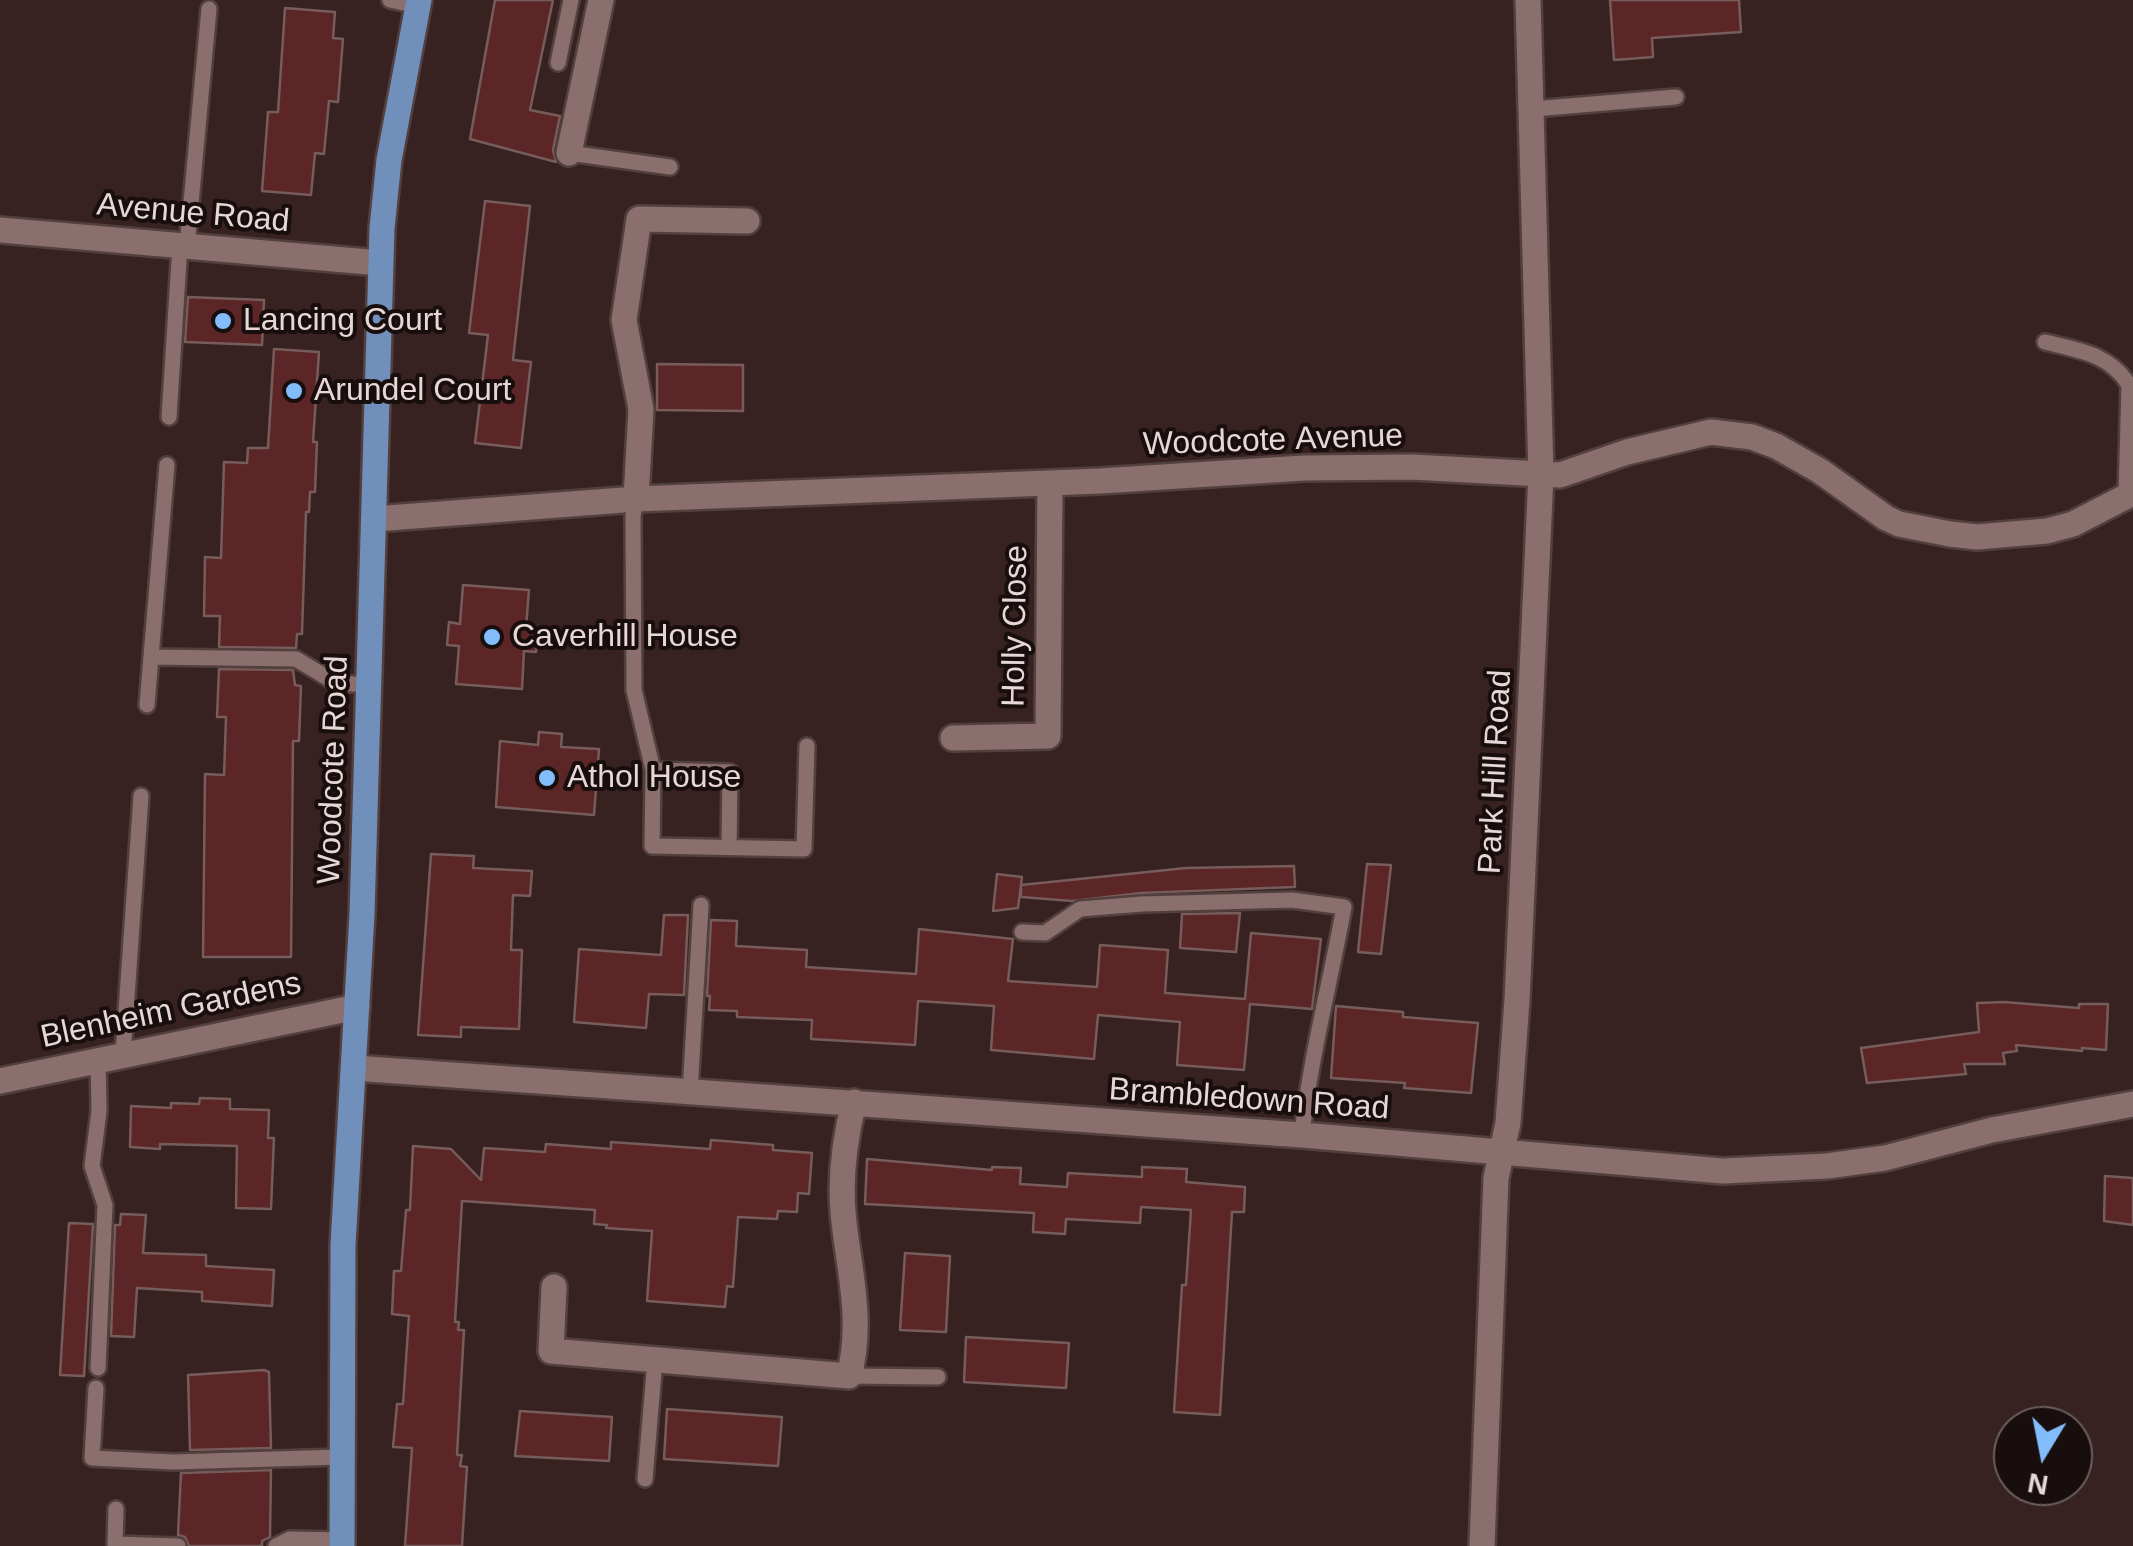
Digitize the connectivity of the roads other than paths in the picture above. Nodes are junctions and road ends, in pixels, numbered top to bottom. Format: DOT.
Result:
graph roads {
  1 [pos="390,0"];
  2 [pos="571,0"];
  3 [pos="601,0"];
  4 [pos="1528,0"];
  5 [pos="418,3"];
  6 [pos="208,9"];
  7 [pos="558,63"];
  8 [pos="1676,97"];
  9 [pos="1533,109"];
  10 [pos="569,153"];
  11 [pos="670,167"];
  12 [pos="747,221"];
  13 [pos="0,230"];
  14 [pos="183,245"];
  15 [pos="380,263"];
  16 [pos="2045,342"];
  17 [pos="169,417"];
  18 [pos="167,465"];
  19 [pos="1542,474"];
  20 [pos="1050,483"];
  21 [pos="2130,495"];
  22 [pos="636,499"];
  23 [pos="374,518"];
  24 [pos="151,657"];
  25 [pos="370,685"];
  26 [pos="146,705"];
  27 [pos="953,738"];
  28 [pos="806,746"];
  29 [pos="653,770"];
  30 [pos="141,796"];
  31 [pos="728,847"];
  32 [pos="701,905"];
  33 [pos="1022,932"];
  34 [pos="357,1007"];
  35 [pos="111,1056"];
  36 [pos="354,1068"];
  37 [pos="0,1082"];
  38 [pos="690,1092"];
  39 [pos="854,1102"];
  40 [pos="2133,1104"];
  41 [pos="1302,1135"];
  42 [pos="1502,1152"];
  43 [pos="554,1287"];
  44 [pos="655,1360"];
  45 [pos="98,1368"];
  46 [pos="849,1376"];
  47 [pos="938,1377"];
  48 [pos="96,1388"];
  49 [pos="341,1457"];
  50 [pos="645,1479"];
  51 [pos="116,1509"];
  52 [pos="342,1543"];
  53 [pos="178,1546"];
  54 [pos="276,1546"];
  55 [pos="1482,1546"];
  1 -- 5 [label="lane"];
  2 -- 7 [label="lane"];
  3 -- 10 [label="street"];
  4 -- 9 [label="street, Park Hill Road"];
  5 -- 15 [label="main road, Woodcote Road"];
  6 -- 14 [label="lane"];
  8 -- 9 [label="lane"];
  9 -- 19 [label="street, Park Hill Road"];
  10 -- 11 [label="lane"];
  12 -- 22 [label="street"];
  13 -- 14 [label="street, Avenue Road"];
  14 -- 15 [label="street, Avenue Road"];
  14 -- 17 [label="lane"];
  15 -- 23 [label="main road, Woodcote Road"];
  16 -- 21 [label="lane"];
  18 -- 24 [label="lane"];
  19 -- 20 [label="street, Woodcote Avenue"];
  19 -- 21 [label="street, Woodcote Avenue"];
  19 -- 42 [label="street, Park Hill Road"];
  20 -- 22 [label="street, Woodcote Avenue"];
  20 -- 27 [label="street, Holly Close"];
  22 -- 23 [label="street, Woodcote Avenue"];
  22 -- 29 [label="lane"];
  23 -- 25 [label="main road, Woodcote Road"];
  24 -- 25 [label="lane"];
  24 -- 26 [label="lane"];
  25 -- 34 [label="main road, Woodcote Road"];
  28 -- 31 [label="lane"];
  29 -- 31 [label="lane"];
  29 -- 31 [label="lane"];
  30 -- 35 [label="lane"];
  32 -- 38 [label="lane"];
  33 -- 41 [label="lane"];
  34 -- 35 [label="street, Blenheim Gardens"];
  34 -- 36 [label="main road, Woodcote Road"];
  35 -- 37 [label="street, Blenheim Gardens"];
  35 -- 45 [label="lane"];
  36 -- 38 [label="street, Brambledown Road"];
  36 -- 49 [label="main road, Woodcote Road"];
  38 -- 39 [label="street, Brambledown Road"];
  39 -- 41 [label="street, Brambledown Road"];
  39 -- 46 [label="street"];
  40 -- 42 [label="street, Brambledown Road"];
  41 -- 42 [label="street, Brambledown Road"];
  42 -- 55 [label="street, Park Hill Road"];
  43 -- 44 [label="street"];
  44 -- 46 [label="street"];
  44 -- 50 [label="lane"];
  46 -- 47 [label="lane"];
  48 -- 49 [label="lane"];
  49 -- 52 [label="main road, Woodcote Road"];
  51 -- 53 [label="lane"];
  52 -- 54 [label="lane"];
}
